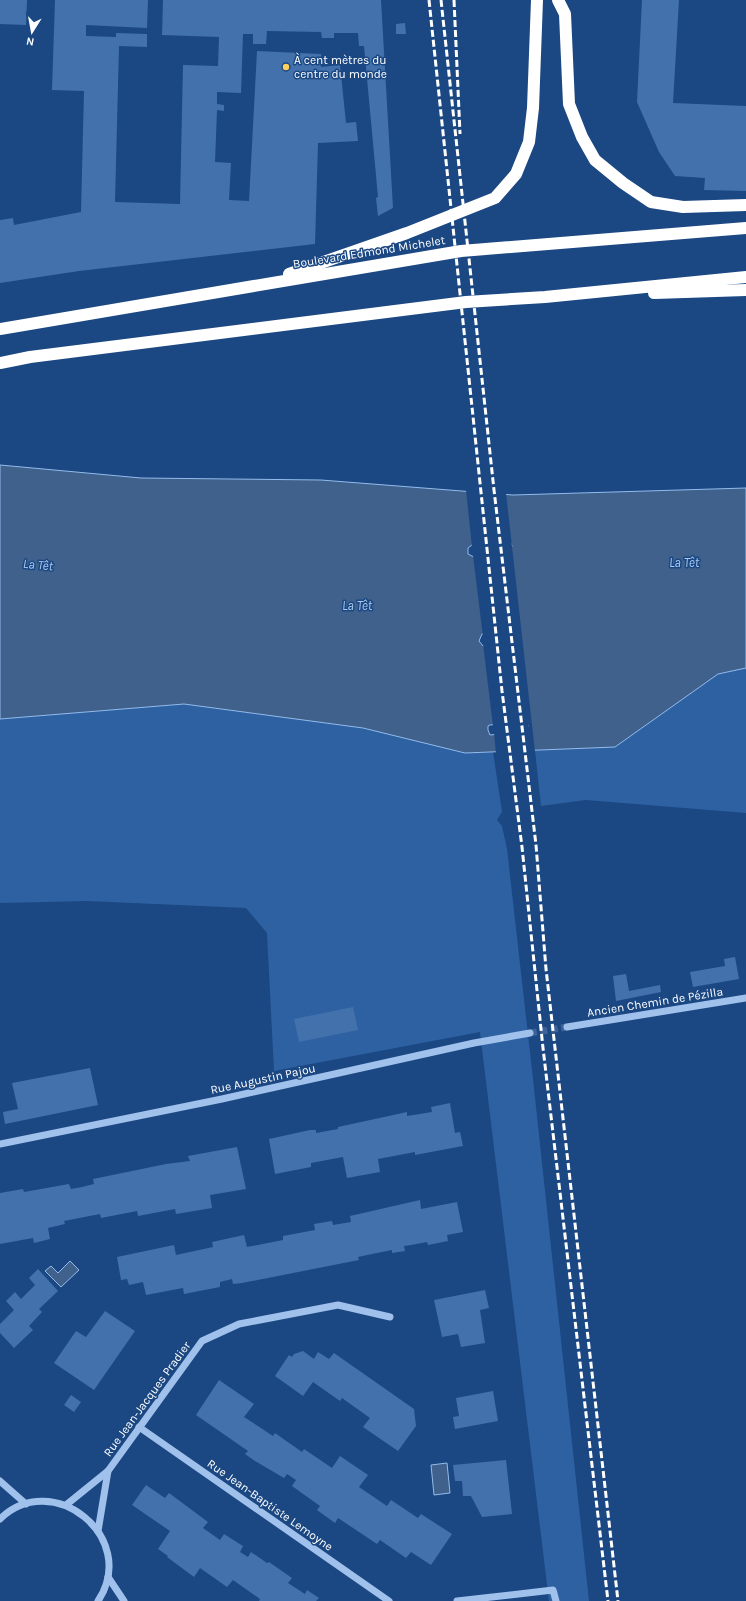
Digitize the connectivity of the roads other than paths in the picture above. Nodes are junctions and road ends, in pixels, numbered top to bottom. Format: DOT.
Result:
graph roads {
  1 [pos="537,0"];
  2 [pos="558,0"];
  3 [pos="746,205"];
  4 [pos="746,228"];
  5 [pos="746,277"];
  6 [pos="256,285"];
  7 [pos="746,290"];
  8 [pos="545,297"];
  9 [pos="0,329"];
  10 [pos="0,363"];
  11 [pos="746,998"];
  12 [pos="567,1027"];
  13 [pos="530,1033"];
  14 [pos="0,1144"];
  15 [pos="390,1317"];
  16 [pos="140,1427"];
  17 [pos="108,1471"];
  18 [pos="0,1481"];
  19 [pos="26,1504"];
  20 [pos="66,1505"];
  21 [pos="0,1519"];
  22 [pos="98,1531"];
  23 [pos="108,1577"];
  24 [pos="98,1601"];
  25 [pos="124,1601"];
  26 [pos="389,1601"];
  27 [pos="457,1601"];
  28 [pos="556,1601"];
  1 -- 6 [label="highway"];
  2 -- 3 [label="highway"];
  4 -- 6 [label="highway, Boulevard Edmond Michelet"];
  5 -- 8 [label="highway"];
  6 -- 9 [label="highway, Boulevard Edmond Michelet"];
  7 -- 8 [label="highway"];
  8 -- 10 [label="highway"];
  11 -- 12 [label="street, Ancien Chemin de Pézilla"];
  13 -- 14 [label="street, Rue Augustin Pajou"];
  15 -- 16 [label="street, Rue Jean-Jacques Pradier"];
  16 -- 17 [label="street, Rue Jean-Jacques Pradier"];
  16 -- 26 [label="street, Rue Jean-Baptiste Lemoyne"];
  17 -- 20 [label="street, Rue Jean-Jacques Pradier"];
  17 -- 22 [label="street, Rue Jean-Jacques Pradier"];
  18 -- 19 [label="street"];
  19 -- 20 [label="street"];
  19 -- 21 [label="street"];
  20 -- 22 [label="street"];
  22 -- 23 [label="street"];
  23 -- 24 [label="street"];
  23 -- 25 [label="street"];
  27 -- 28 [label="street"];
}
